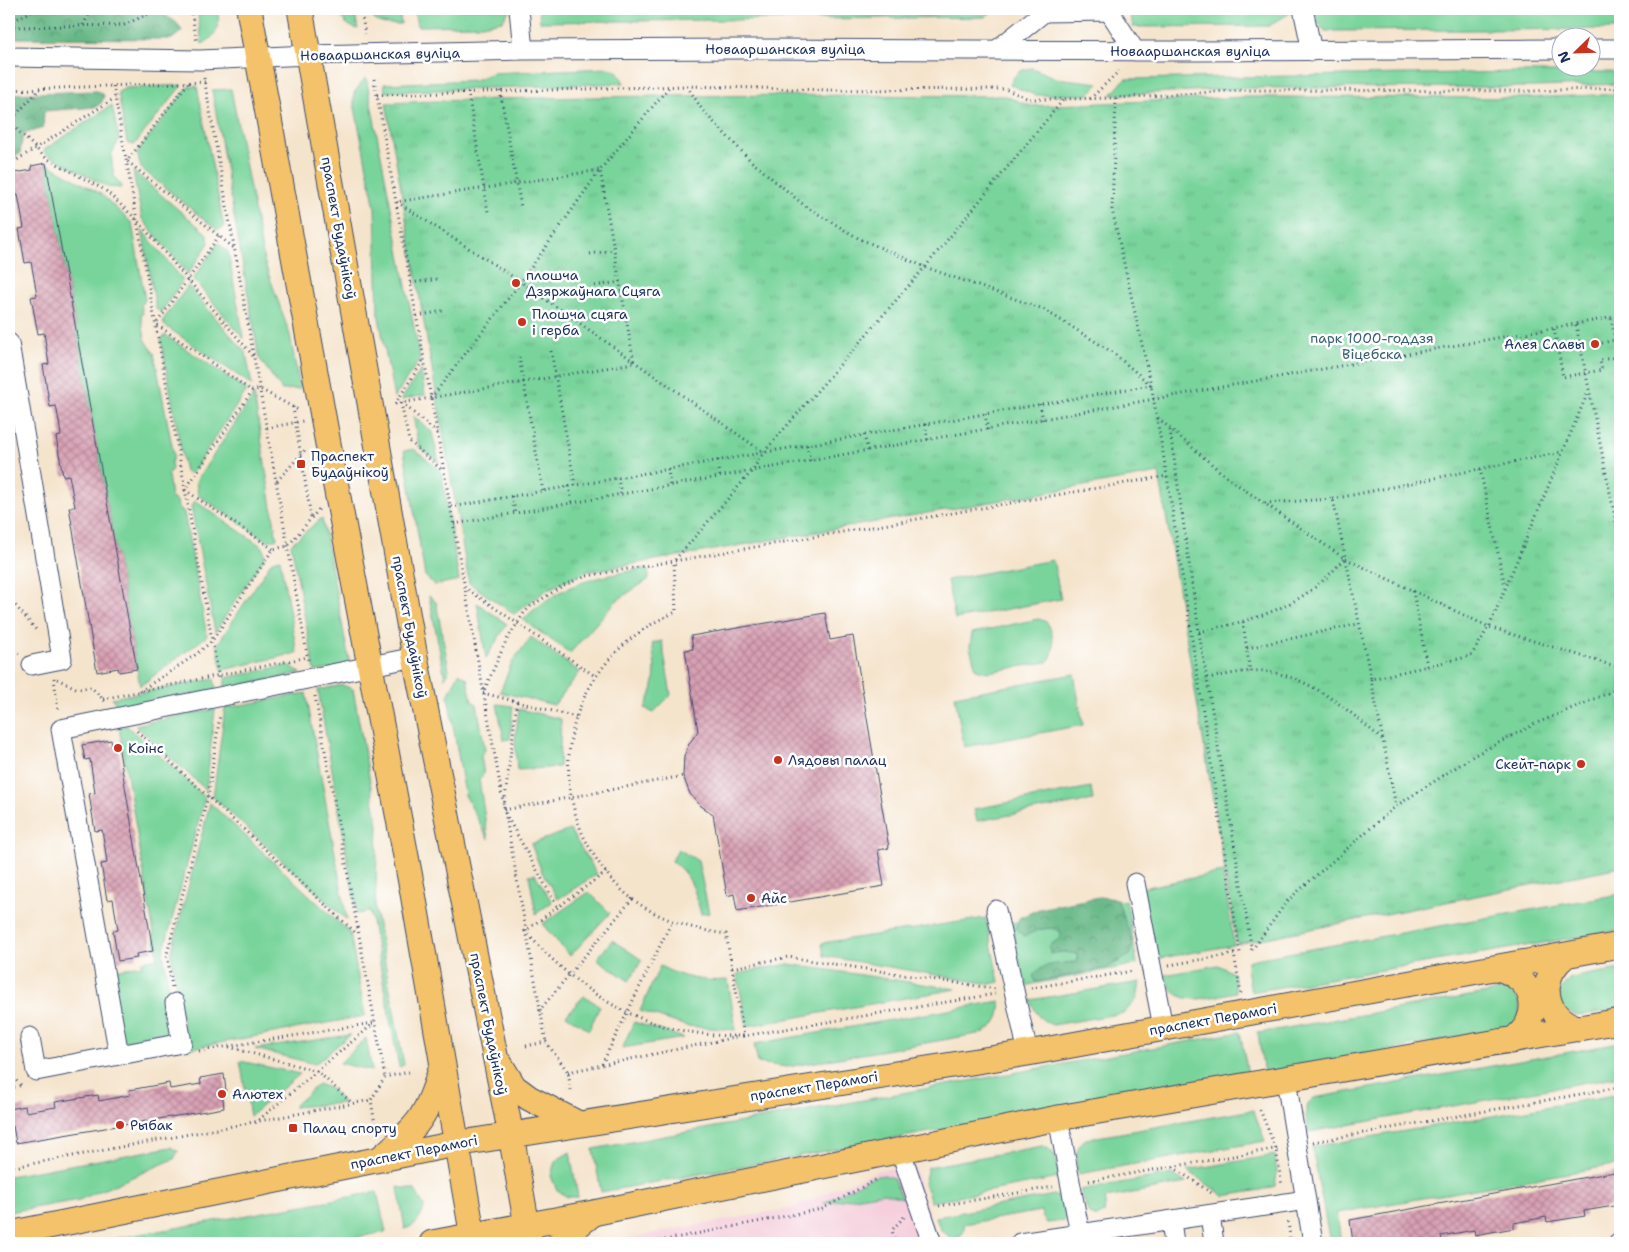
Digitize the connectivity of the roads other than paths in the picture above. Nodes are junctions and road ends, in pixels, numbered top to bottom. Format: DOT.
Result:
graph roads {
  1 [pos="249,9"];
  2 [pos="300,9"];
  3 [pos="519,9"];
  4 [pos="1303,9"];
  5 [pos="1552,49"];
  6 [pos="1602,49"];
  7 [pos="1620,49"];
  8 [pos="523,50"];
  9 [pos="997,50"];
  10 [pos="1135,51"];
  11 [pos="1312,51"];
  12 [pos="309,55"];
  13 [pos="9,57"];
  14 [pos="257,58"];
  15 [pos="9,344"];
  16 [pos="415,657"];
  17 [pos="32,665"];
  18 [pos="371,666"];
  19 [pos="1135,883"];
  20 [pos="996,910"];
  21 [pos="1620,945"];
  22 [pos="1566,955"];
  23 [pos="1497,968"];
  24 [pos="175,1003"];
  25 [pos="1620,1021"];
  26 [pos="1163,1027"];
  27 [pos="1579,1028"];
  28 [pos="30,1038"];
  29 [pos="1510,1041"];
  30 [pos="494,1053"];
  31 [pos="1028,1053"];
  32 [pos="119,1055"];
  33 [pos="442,1064"];
  34 [pos="1286,1080"];
  35 [pos="1058,1118"];
  36 [pos="577,1123"];
  37 [pos="511,1134"];
  38 [pos="455,1144"];
  39 [pos="900,1150"];
  40 [pos="381,1158"];
  41 [pos="1306,1200"];
  42 [pos="594,1213"];
  43 [pos="1210,1215"];
  44 [pos="1170,1221"];
  45 [pos="9,1234"];
  46 [pos="1080,1234"];
  47 [pos="528,1235"];
  48 [pos="473,1239"];
  49 [pos="432,1243"];
  50 [pos="560,1243"];
  51 [pos="932,1243"];
  52 [pos="1020,1243"];
  53 [pos="1174,1243"];
  54 [pos="1214,1243"];
  55 [pos="1313,1243"];
  1 -- 14 [label="main road"];
  2 -- 12 [label="main road, праспект Будаўнікоў"];
  3 -- 8 [label="street"];
  4 -- 11 [label="street"];
  5 -- 11 [label="street, Новааршанская вуліца"];
  6 -- 7 [label="street"];
  8 -- 9 [label="street, Новааршанская вуліца"];
  8 -- 12 [label="street, Новааршанская вуліца"];
  9 -- 10 [label="street, Новааршанская вуліца"];
  9 -- 10 [label="street"];
  10 -- 11 [label="street, Новааршанская вуліца"];
  12 -- 14 [label="street, Новааршанская вуліца"];
  12 -- 16 [label="main road, праспект Будаўнікоў"];
  13 -- 14 [label="street, Новааршанская вуліца"];
  14 -- 18 [label="main road"];
  15 -- 17 [label="street"];
  16 -- 18 [label="street"];
  16 -- 30 [label="main road, праспект Будаўнікоў"];
  18 -- 32 [label="street"];
  18 -- 33 [label="main road"];
  19 -- 26 [label="street"];
  20 -- 31 [label="street"];
  21 -- 22 [label="main road, праспект Перамогі"];
  22 -- 23 [label="main road, праспект Перамогі"];
  22 -- 27 [label="main road"];
  23 -- 26 [label="main road, праспект Перамогі"];
  23 -- 29 [label="main road"];
  24 -- 32 [label="street"];
  25 -- 27 [label="main road"];
  26 -- 31 [label="main road, праспект Перамогі"];
  27 -- 29 [label="main road"];
  28 -- 32 [label="street"];
  29 -- 34 [label="main road"];
  30 -- 36 [label="main road"];
  30 -- 37 [label="main road, праспект Будаўнікоў"];
  31 -- 36 [label="main road, праспект Перамогі"];
  33 -- 38 [label="main road"];
  33 -- 40 [label="main road"];
  34 -- 35 [label="main road"];
  34 -- 41 [label="street"];
  35 -- 39 [label="main road"];
  35 -- 46 [label="street"];
  36 -- 37 [label="main road, праспект Перамогі"];
  37 -- 38 [label="main road, праспект Перамогі"];
  37 -- 47 [label="main road, праспект Будаўнікоў"];
  38 -- 40 [label="main road, праспект Перамогі"];
  38 -- 48 [label="main road"];
  39 -- 42 [label="main road"];
  39 -- 51 [label="street"];
  40 -- 45 [label="main road, праспект Перамогі"];
  41 -- 43 [label="street"];
  41 -- 55 [label="street"];
  42 -- 47 [label="main road"];
  42 -- 50 [label="main road"];
  43 -- 44 [label="street"];
  43 -- 54 [label="street"];
  44 -- 46 [label="street"];
  44 -- 53 [label="street"];
  46 -- 52 [label="street"];
  47 -- 48 [label="main road"];
  48 -- 49 [label="main road"];
}
